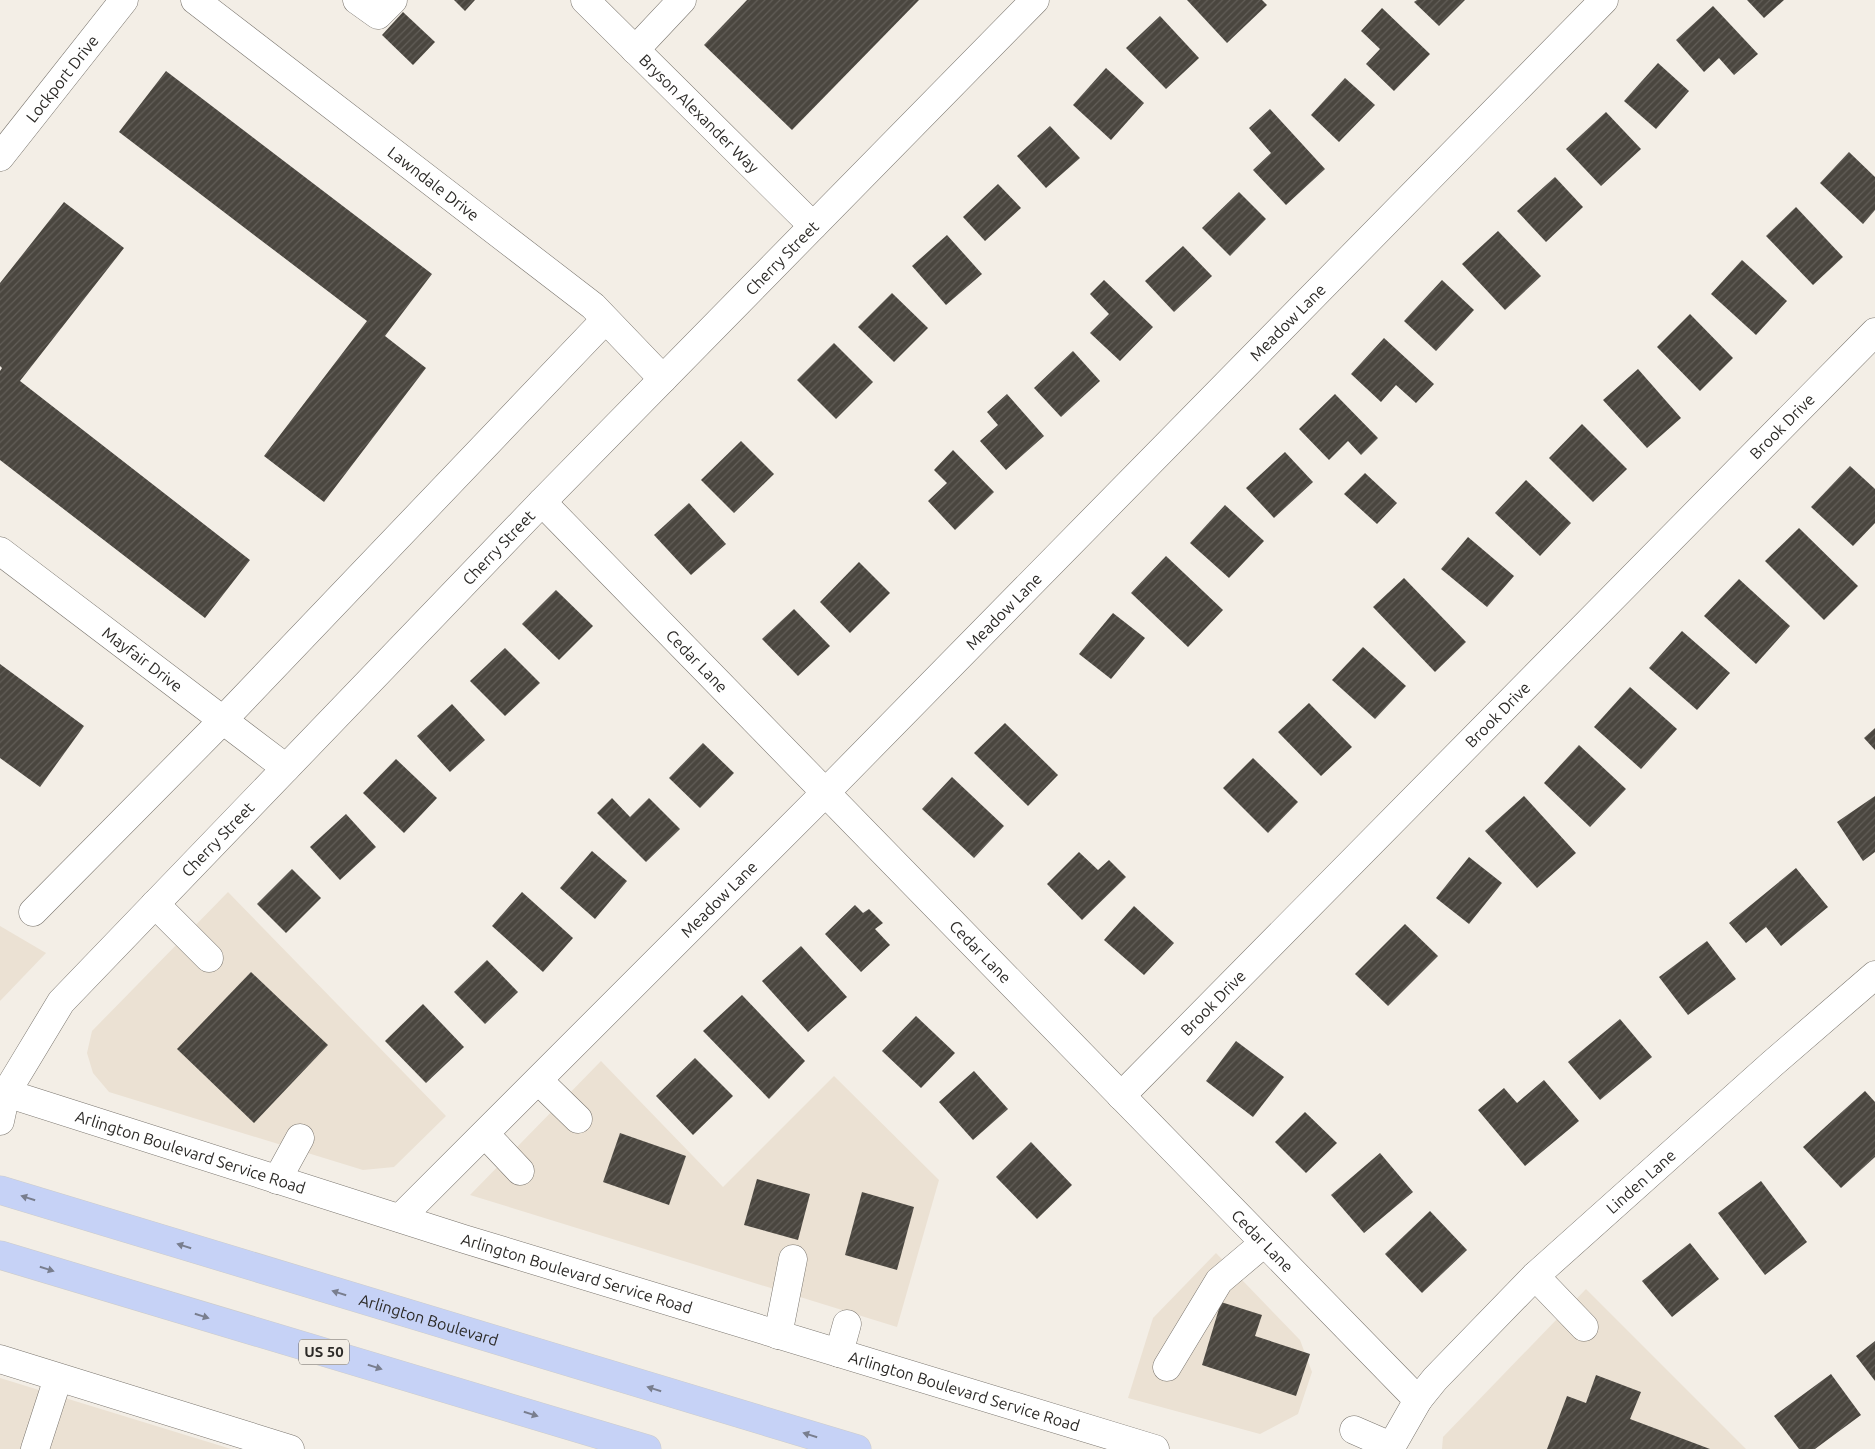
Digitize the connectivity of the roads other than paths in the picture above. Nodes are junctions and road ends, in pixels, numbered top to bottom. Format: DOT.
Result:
graph roads {
  1 [pos="124,0"];
  2 [pos="194,0"];
  3 [pos="357,0"];
  4 [pos="393,0"];
  5 [pos="585,0"];
  6 [pos="682,0"];
  7 [pos="1035,0"];
  8 [pos="1604,0"];
  9 [pos="635,50"];
  10 [pos="0,157"];
  11 [pos="813,226"];
  12 [pos="605,320"];
  13 [pos="1875,332"];
  14 [pos="663,379"];
  15 [pos="542,502"];
  16 [pos="0,551"];
  17 [pos="223,720"];
  18 [pos="286,768"];
  19 [pos="825,793"];
  20 [pos="155,904"];
  21 [pos="33,912"];
  22 [pos="209,958"];
  23 [pos="1875,975"];
  24 [pos="539,1081"];
  25 [pos="3,1092"];
  26 [pos="1121,1096"];
  27 [pos="578,1119"];
  28 [pos="0,1121"];
  29 [pos="485,1134"];
  30 [pos="300,1138"];
  31 [pos="520,1171"];
  32 [pos="276,1180"];
  33 [pos="0,1190"];
  34 [pos="400,1218"];
  35 [pos="1264,1243"];
  36 [pos="0,1255"];
  37 [pos="793,1259"];
  38 [pos="1534,1276"];
  39 [pos="847,1324"];
  40 [pos="1584,1327"];
  41 [pos="778,1335"];
  42 [pos="839,1353"];
  43 [pos="0,1359"];
  44 [pos="1167,1368"];
  45 [pos="58,1378"];
  46 [pos="1418,1400"];
  47 [pos="1354,1430"];
  48 [pos="1390,1448"];
  49 [pos="36,1449"];
  50 [pos="290,1449"];
  51 [pos="647,1449"];
  52 [pos="857,1449"];
  53 [pos="1155,1449"];
  1 -- 10 [label="street, Lockport Drive"];
  2 -- 12 [label="street, Lawndale Drive"];
  3 -- 4 [label="street"];
  5 -- 9 [label="street, Bryson Alexander Way"];
  6 -- 9 [label="street"];
  7 -- 11 [label="street, Cherry Street"];
  8 -- 19 [label="street, Meadow Lane"];
  9 -- 11 [label="street, Bryson Alexander Way"];
  11 -- 14 [label="street, Cherry Street"];
  12 -- 14 [label="street, Lawndale Drive"];
  12 -- 17 [label="street"];
  13 -- 26 [label="street, Brook Drive"];
  14 -- 15 [label="street, Cherry Street"];
  15 -- 18 [label="street, Cherry Street"];
  15 -- 19 [label="street, Cedar Lane"];
  16 -- 17 [label="street, Mayfair Drive"];
  17 -- 18 [label="street, Mayfair Drive"];
  17 -- 21 [label="street"];
  18 -- 20 [label="street, Cherry Street"];
  19 -- 24 [label="street, Meadow Lane"];
  19 -- 26 [label="street, Cedar Lane"];
  20 -- 22 [label="street"];
  20 -- 25 [label="street, Cherry Street"];
  23 -- 38 [label="street, Linden Lane"];
  24 -- 27 [label="street"];
  24 -- 29 [label="street, Meadow Lane"];
  25 -- 28 [label="street, Cherry Street"];
  25 -- 32 [label="street, Arlington Boulevard Service Road"];
  26 -- 35 [label="street, Cedar Lane"];
  29 -- 31 [label="street"];
  29 -- 34 [label="street, Meadow Lane"];
  30 -- 32 [label="street"];
  32 -- 34 [label="street, Arlington Boulevard Service Road"];
  52 -- 33 [label="highway, Arlington Boulevard, one-way"];
  34 -- 41 [label="street, Arlington Boulevard Service Road"];
  35 -- 44 [label="street"];
  35 -- 46 [label="street, Cedar Lane"];
  36 -- 51 [label="highway, US 50, one-way"];
  37 -- 41 [label="street"];
  38 -- 40 [label="street"];
  38 -- 46 [label="street, Linden Lane"];
  39 -- 42 [label="street"];
  41 -- 42 [label="street, Arlington Boulevard Service Road"];
  42 -- 53 [label="street, Arlington Boulevard Service Road"];
  43 -- 45 [label="street"];
  45 -- 49 [label="street"];
  45 -- 50 [label="street"];
  46 -- 48 [label="street, Linden Lane"];
  47 -- 48 [label="street"];
}
